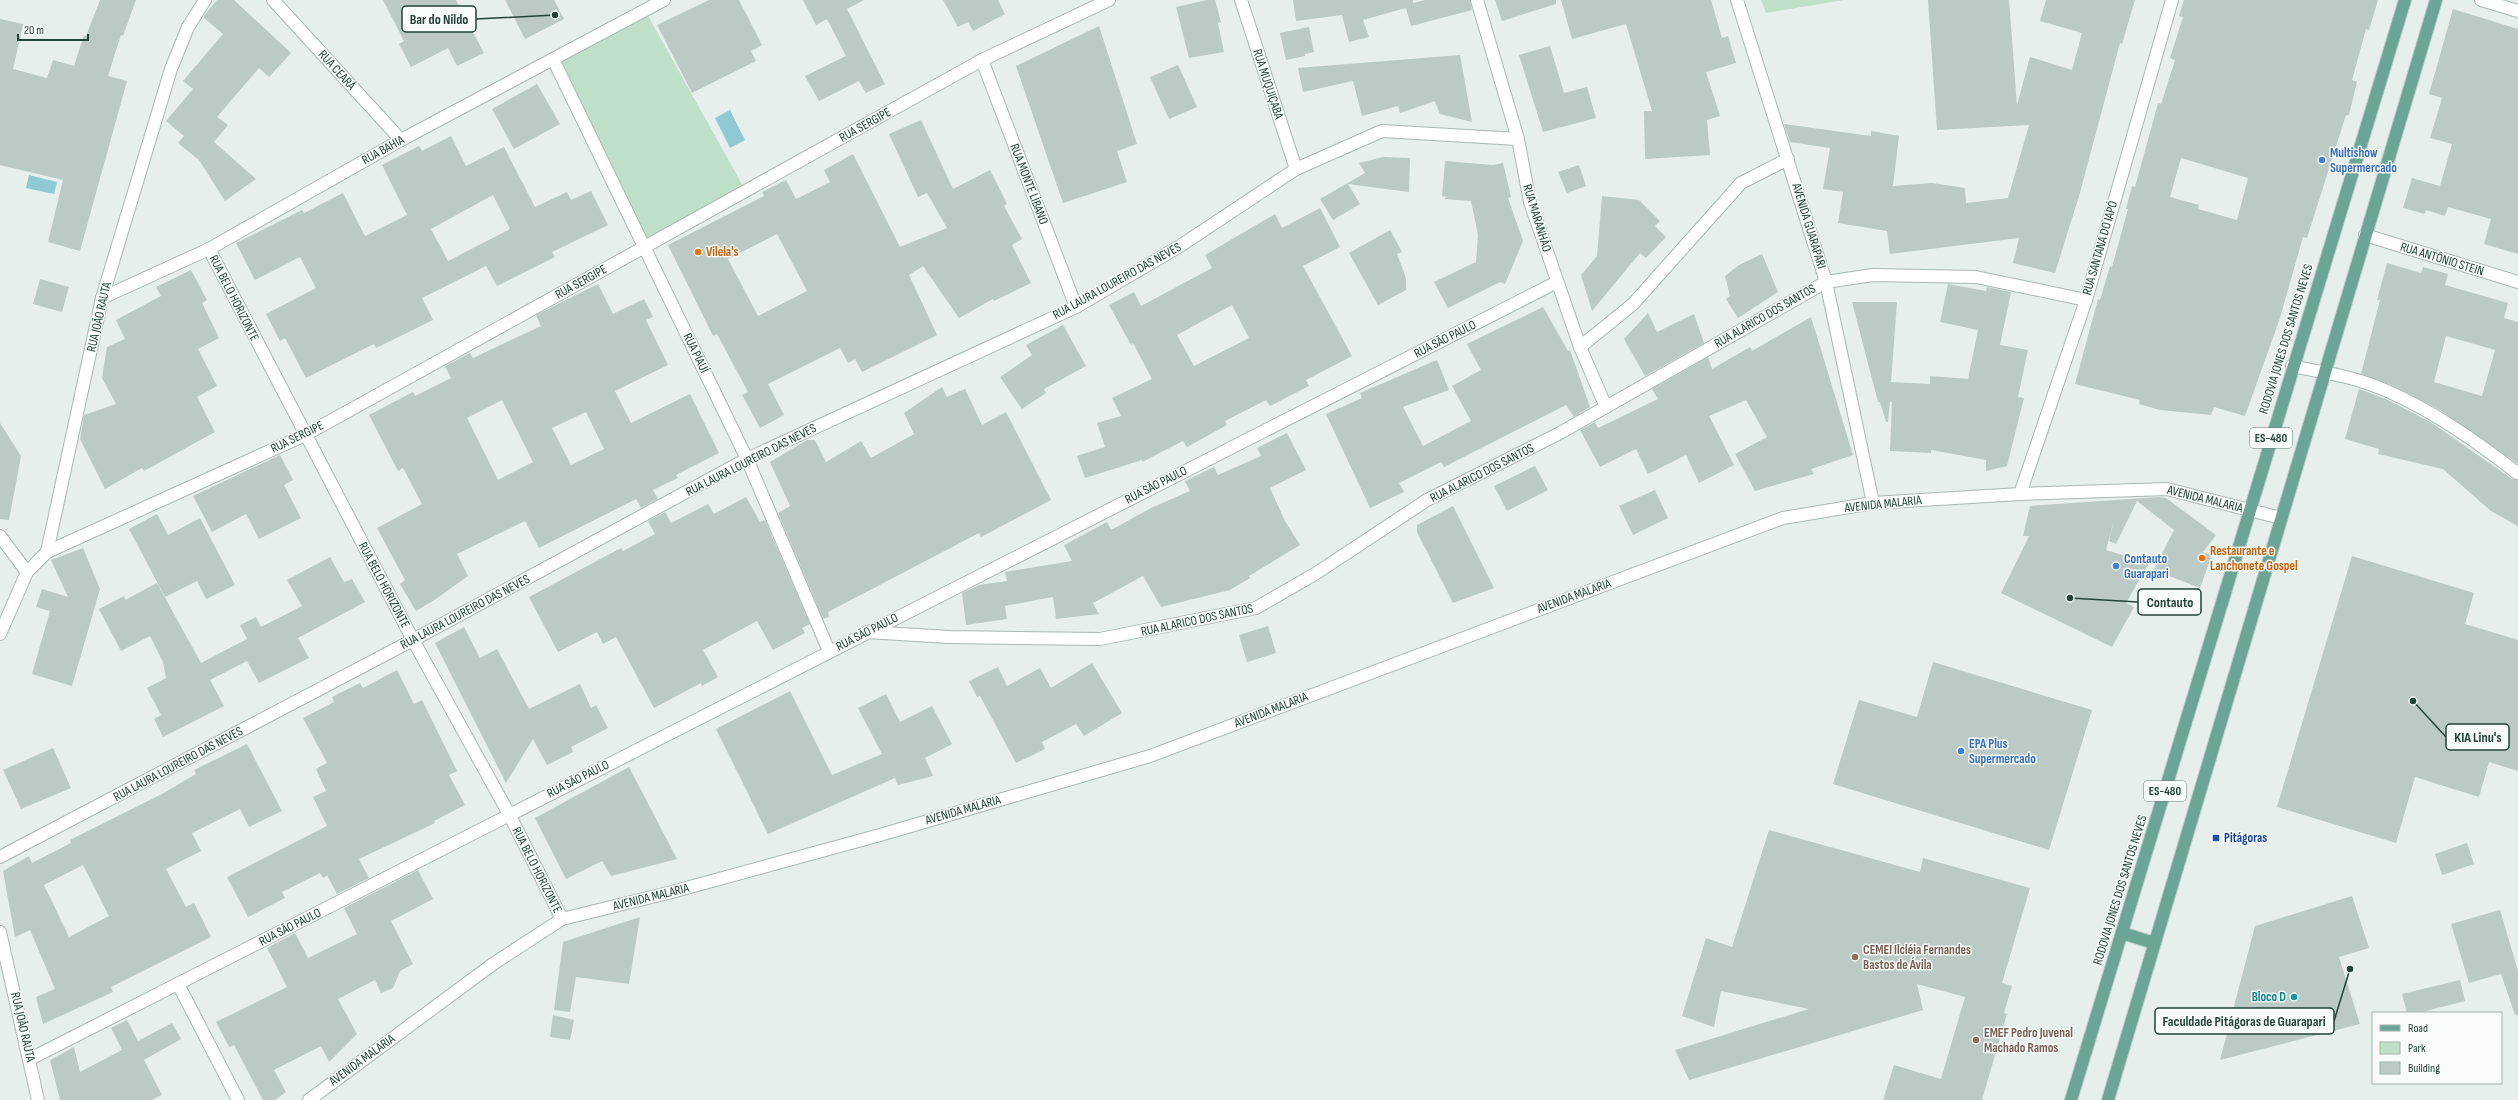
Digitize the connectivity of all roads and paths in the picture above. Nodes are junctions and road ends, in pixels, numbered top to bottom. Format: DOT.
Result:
graph roads {
  1 [pos="205,0"];
  2 [pos="273,0"];
  3 [pos="664,0"];
  4 [pos="1109,0"];
  5 [pos="1241,0"];
  6 [pos="1477,0"];
  7 [pos="1737,0"];
  8 [pos="2172,0"];
  9 [pos="2405,0"];
  10 [pos="2436,0"];
  11 [pos="2481,0"];
  12 [pos="2518,11"];
  13 [pos="553,59"];
  14 [pos="982,60"];
  15 [pos="1518,139"];
  16 [pos="401,140"];
  17 [pos="1788,159"];
  18 [pos="1296,169"];
  19 [pos="2365,235"];
  20 [pos="645,247"];
  21 [pos="209,249"];
  22 [pos="1557,282"];
  23 [pos="1826,282"];
  24 [pos="2518,282"];
  25 [pos="102,298"];
  26 [pos="2086,300"];
  27 [pos="1076,307"];
  28 [pos="1580,347"];
  29 [pos="2292,366"];
  30 [pos="2324,374"];
  31 [pos="1606,407"];
  32 [pos="305,435"];
  33 [pos="747,459"];
  34 [pos="2517,473"];
  35 [pos="2020,494"];
  36 [pos="1872,503"];
  37 [pos="2250,510"];
  38 [pos="2281,518"];
  39 [pos="0,536"];
  40 [pos="47,552"];
  41 [pos="27,572"];
  42 [pos="867,632"];
  43 [pos="0,634"];
  44 [pos="413,640"];
  45 [pos="829,651"];
  46 [pos="509,814"];
  47 [pos="0,857"];
  48 [pos="562,919"];
  49 [pos="0,932"];
  50 [pos="2122,933"];
  51 [pos="2154,943"];
  52 [pos="178,984"];
  53 [pos="30,1059"];
  54 [pos="38,1100"];
  55 [pos="238,1100"];
  56 [pos="309,1100"];
  57 [pos="2071,1100"];
  58 [pos="2108,1100"];
  1 -- 25 [label="street, RUA JOÃO RAUTA"];
  2 -- 16 [label="street, RUA CEARÁ"];
  3 -- 13 [label="street, RUA BAHIA"];
  4 -- 14 [label="street, RUA SERGIPE"];
  5 -- 18 [label="street, RUA MUQUIÇABA"];
  6 -- 15 [label="street, RUA MARANHÃO"];
  7 -- 17 [label="street, AVENIDA GUARAPARI"];
  8 -- 26 [label="street, RUA SANTANA DO IAPÓ"];
  9 -- 29 [label="main road, RODOVIA JONES DOS SANTOS NEVES / ES-480"];
  10 -- 19 [label="main road, ES-480"];
  11 -- 12 [label="street"];
  13 -- 16 [label="street, RUA BAHIA"];
  13 -- 20 [label="street, RUA PIAUÍ"];
  14 -- 20 [label="street, RUA SERGIPE"];
  14 -- 27 [label="street, RUA MONTE LÍBANO"];
  15 -- 18 [label="street, RUA LAURA LOUREIRO DAS NEVES"];
  15 -- 22 [label="street, RUA MARANHÃO"];
  16 -- 21 [label="street, RUA BAHIA"];
  17 -- 23 [label="street, AVENIDA GUARAPARI"];
  17 -- 28 [label="street"];
  18 -- 27 [label="street, RUA LAURA LOUREIRO DAS NEVES"];
  19 -- 24 [label="street, RUA ANTÔNIO STEIN"];
  19 -- 30 [label="main road, ES-480"];
  20 -- 32 [label="street, RUA SERGIPE"];
  20 -- 33 [label="street, RUA PIAUÍ"];
  21 -- 25 [label="street, RUA BAHIA"];
  21 -- 32 [label="street, RUA BELO HORIZONTE"];
  22 -- 28 [label="street, RUA MARANHÃO"];
  22 -- 42 [label="street, RUA SÃO PAULO"];
  23 -- 26 [label="street, RUA ALARICO DOS SANTOS"];
  23 -- 31 [label="street, RUA ALARICO DOS SANTOS"];
  23 -- 36 [label="street, AVENIDA GUARAPARI"];
  25 -- 40 [label="street, RUA JOÃO RAUTA"];
  26 -- 35 [label="street, RUA SANTANA DO IAPÓ"];
  27 -- 33 [label="street, RUA LAURA LOUREIRO DAS NEVES"];
  28 -- 31 [label="street, RUA MARANHÃO"];
  29 -- 30 [label="street"];
  29 -- 37 [label="main road, RODOVIA JONES DOS SANTOS NEVES / ES-480"];
  30 -- 34 [label="street"];
  30 -- 38 [label="main road, ES-480"];
  31 -- 42 [label="street, RUA ALARICO DOS SANTOS"];
  32 -- 40 [label="street, RUA SERGIPE"];
  32 -- 44 [label="street, RUA BELO HORIZONTE"];
  33 -- 44 [label="street, RUA LAURA LOUREIRO DAS NEVES"];
  33 -- 45 [label="street, RUA PIAUÍ"];
  35 -- 36 [label="street, AVENIDA MALARIA"];
  35 -- 37 [label="street, AVENIDA MALARIA"];
  36 -- 48 [label="street, AVENIDA MALARIA"];
  37 -- 38 [label="street, AVENIDA MALARIA"];
  37 -- 50 [label="main road, RODOVIA JONES DOS SANTOS NEVES / ES-480"];
  38 -- 51 [label="main road, ES-480"];
  39 -- 41 [label="street"];
  40 -- 41 [label="street"];
  41 -- 43 [label="street"];
  42 -- 45 [label="street, RUA SÃO PAULO"];
  44 -- 46 [label="street, RUA BELO HORIZONTE"];
  44 -- 47 [label="street, RUA LAURA LOUREIRO DAS NEVES"];
  45 -- 46 [label="street, RUA SÃO PAULO"];
  46 -- 48 [label="street, RUA BELO HORIZONTE"];
  46 -- 52 [label="street, RUA SÃO PAULO"];
  48 -- 56 [label="street, AVENIDA MALARIA"];
  49 -- 53 [label="street, RUA JOÃO RAUTA"];
  50 -- 51 [label="main road"];
  50 -- 57 [label="main road, RODOVIA JONES DOS SANTOS NEVES / ES-480"];
  51 -- 58 [label="main road, ES-480"];
  52 -- 53 [label="street, RUA SÃO PAULO"];
  52 -- 55 [label="street"];
  53 -- 54 [label="street, RUA JOÃO RAUTA"];
}
